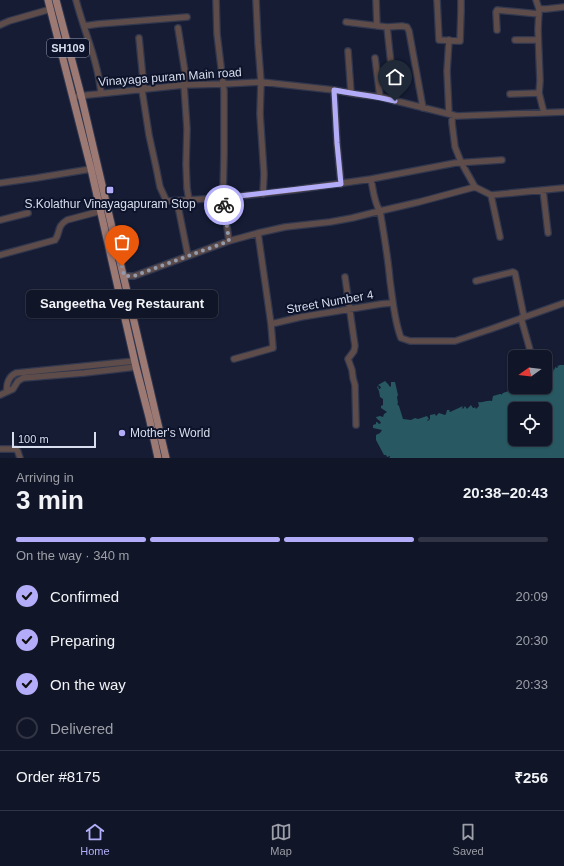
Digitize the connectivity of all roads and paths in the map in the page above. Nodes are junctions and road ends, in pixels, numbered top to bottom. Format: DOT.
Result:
graph roads {
  1 [pos="48,0"];
  2 [pos="56,0"];
  3 [pos="76,0"];
  4 [pos="216,0"];
  5 [pos="256,0"];
  6 [pos="376,0"];
  7 [pos="437,0"];
  8 [pos="461,0"];
  9 [pos="536,0"];
  10 [pos="564,7"];
  11 [pos="51,9"];
  12 [pos="539,11"];
  13 [pos="186,17"];
  14 [pos="346,22"];
  15 [pos="0,25"];
  16 [pos="84,26"];
  17 [pos="377,26"];
  18 [pos="387,27"];
  19 [pos="178,28"];
  20 [pos="497,30"];
  21 [pos="139,38"];
  22 [pos="449,40"];
  23 [pos="514,40"];
  24 [pos="538,40"];
  25 [pos="348,51"];
  26 [pos="375,58"];
  27 [pos="261,82"];
  28 [pos="224,84"];
  29 [pos="184,85"];
  30 [pos="143,89"];
  31 [pos="334,90"];
  32 [pos="101,93"];
  33 [pos="351,93"];
  34 [pos="539,93"];
  35 [pos="510,94"];
  36 [pos="81,95"];
  37 [pos="73,97"];
  38 [pos="380,97"];
  39 [pos="395,101"];
  40 [pos="423,108"];
  41 [pos="564,112"];
  42 [pos="544,113"];
  43 [pos="451,115"];
  44 [pos="502,160"];
  45 [pos="461,162"];
  46 [pos="91,169"];
  47 [pos="371,179"];
  48 [pos="0,183"];
  49 [pos="341,184"];
  50 [pos="476,187"];
  51 [pos="564,188"];
  52 [pos="543,190"];
  53 [pos="263,194"];
  54 [pos="491,195"];
  55 [pos="222,198"];
  56 [pos="189,200"];
  57 [pos="177,201"];
  58 [pos="101,211"];
  59 [pos="380,211"];
  60 [pos="28,213"];
  61 [pos="0,220"];
  62 [pos="258,233"];
  63 [pos="548,233"];
  64 [pos="500,237"];
  65 [pos="229,241"];
  66 [pos="0,255"];
  67 [pos="188,256"];
  68 [pos="118,267"];
  69 [pos="124,276"];
  70 [pos="345,277"];
  71 [pos="476,281"];
  72 [pos="392,303"];
  73 [pos="564,303"];
  74 [pos="350,309"];
  75 [pos="523,318"];
  76 [pos="271,324"];
  77 [pos="530,350"];
  78 [pos="234,359"];
  79 [pos="135,364"];
  80 [pos="7,391"];
  81 [pos="0,395"];
  82 [pos="356,426"];
  83 [pos="0,449"];
  84 [pos="20,458"];
  85 [pos="158,458"];
  86 [pos="166,458"];
  1 -- 11 [label="main road, SH109"];
  2 -- 36 [label="main road, SH109"];
  3 -- 16 [label="street"];
  4 -- 28 [label="street"];
  5 -- 27 [label="street"];
  6 -- 17 [label="street"];
  7 -- 22 [label="street"];
  8 -- 22 [label="street"];
  9 -- 12 [label="street"];
  10 -- 12 [label="street"];
  11 -- 15 [label="street"];
  11 -- 37 [label="main road, SH109"];
  12 -- 20 [label="street"];
  12 -- 24 [label="street"];
  13 -- 16 [label="street"];
  14 -- 17 [label="street"];
  16 -- 32 [label="street"];
  17 -- 18 [label="street"];
  18 -- 39 [label="street"];
  18 -- 40 [label="street"];
  19 -- 29 [label="street"];
  21 -- 30 [label="street"];
  22 -- 43 [label="street"];
  23 -- 24 [label="street"];
  24 -- 34 [label="street"];
  25 -- 33 [label="street"];
  26 -- 38 [label="street"];
  27 -- 28 [label="street, Vinayaga puram Main road"];
  27 -- 31 [label="street, Vinayaga puram Main road"];
  27 -- 53 [label="street"];
  28 -- 29 [label="street, Vinayaga puram Main road"];
  28 -- 55 [label="street"];
  29 -- 30 [label="street, Vinayaga puram Main road"];
  29 -- 56 [label="street"];
  30 -- 32 [label="street, Vinayaga puram Main road"];
  30 -- 57 [label="street"];
  31 -- 33 [label="street, Vinayaga puram Main road"];
  31 -- 49 [label="street"];
  32 -- 36 [label="street, Vinayaga puram Main road"];
  33 -- 38 [label="street, Vinayaga puram Main road"];
  34 -- 35 [label="street"];
  34 -- 42 [label="street"];
  36 -- 37 [label="street, Vinayaga puram Main road"];
  36 -- 68 [label="main road, SH109"];
  37 -- 46 [label="main road, SH109"];
  38 -- 39 [label="street, Vinayaga puram Main road"];
  39 -- 40 [label="street, Vinayaga puram Main road"];
  40 -- 43 [label="street, Vinayaga puram Main road"];
  41 -- 42 [label="street, Vinayaga puram Main road"];
  42 -- 43 [label="street, Vinayaga puram Main road"];
  43 -- 45 [label="street"];
  44 -- 45 [label="street"];
  45 -- 47 [label="street"];
  45 -- 50 [label="street"];
  46 -- 48 [label="street"];
  46 -- 58 [label="main road, SH109"];
  47 -- 49 [label="street"];
  47 -- 59 [label="street"];
  49 -- 53 [label="street"];
  50 -- 54 [label="street"];
  50 -- 59 [label="street"];
  51 -- 52 [label="street"];
  52 -- 54 [label="street"];
  52 -- 63 [label="street"];
  53 -- 55 [label="street"];
  54 -- 64 [label="street"];
  55 -- 56 [label="street"];
  55 -- 65 [label="street"];
  56 -- 57 [label="street"];
  57 -- 67 [label="street"];
  58 -- 66 [label="street"];
  58 -- 68 [label="main road, SH109"];
  59 -- 62 [label="street"];
  59 -- 72 [label="street"];
  60 -- 61 [label="street"];
  62 -- 65 [label="street"];
  62 -- 76 [label="street"];
  65 -- 67 [label="street"];
  67 -- 69 [label="street"];
  68 -- 69 [label="main road, SH109"];
  68 -- 79 [label="main road, SH109"];
  69 -- 86 [label="main road, SH109"];
  70 -- 74 [label="street"];
  71 -- 75 [label="street"];
  72 -- 74 [label="street, Street Number 4"];
  72 -- 75 [label="street"];
  73 -- 75 [label="street"];
  74 -- 76 [label="street, Street Number 4"];
  74 -- 82 [label="street"];
  75 -- 77 [label="street"];
  76 -- 78 [label="street"];
  79 -- 80 [label="street"];
  79 -- 80 [label="street"];
  79 -- 85 [label="main road, SH109"];
  80 -- 81 [label="street"];
  83 -- 84 [label="street"];
}
